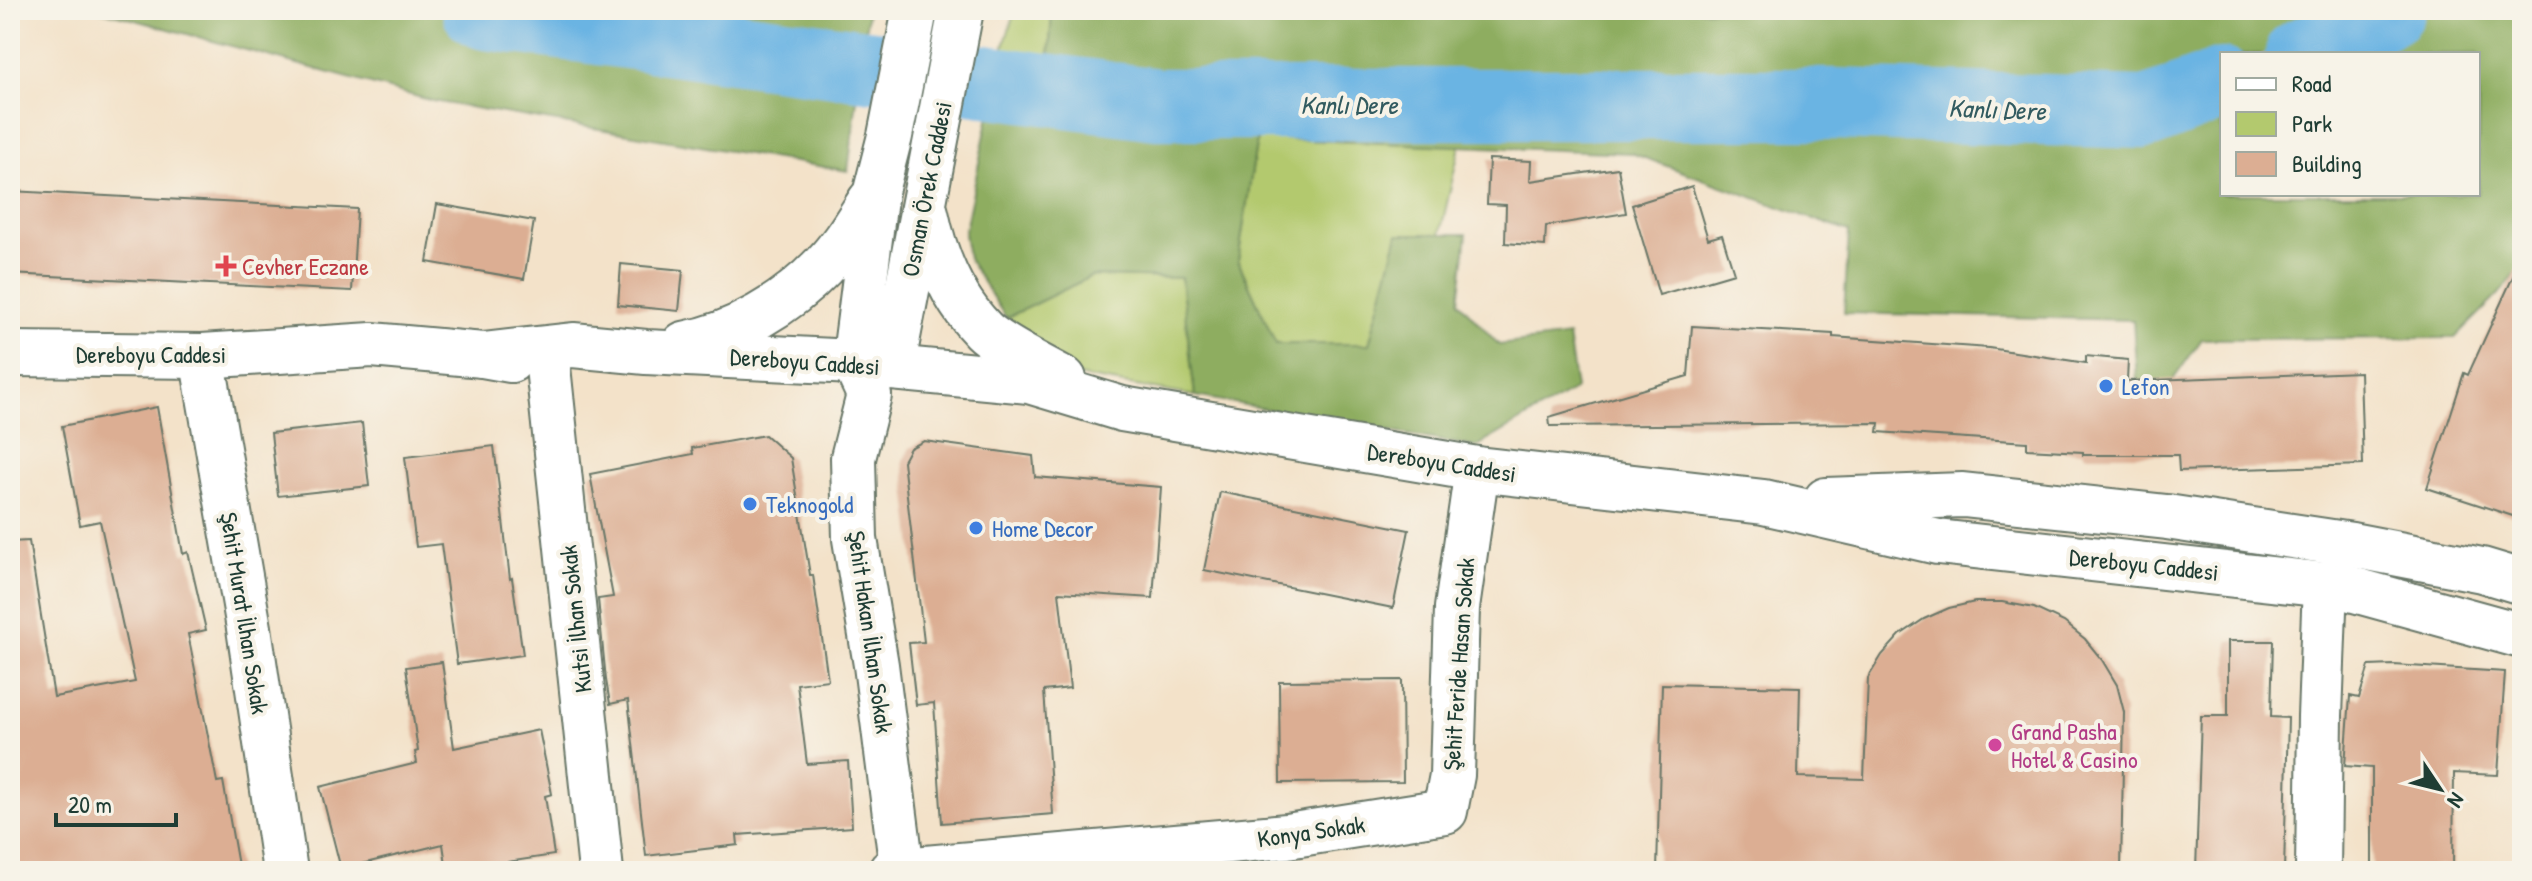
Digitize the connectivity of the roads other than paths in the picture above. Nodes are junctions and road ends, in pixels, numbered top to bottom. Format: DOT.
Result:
graph roads {
  1 [pos="915,10"];
  2 [pos="961,10"];
  3 [pos="927,178"];
  4 [pos="876,191"];
  5 [pos="646,352"];
  6 [pos="10,354"];
  7 [pos="483,355"];
  8 [pos="202,356"];
  9 [pos="548,367"];
  10 [pos="872,375"];
  11 [pos="1122,409"];
  12 [pos="1477,469"];
  13 [pos="1764,502"];
  14 [pos="2522,582"];
  15 [pos="2325,584"];
  16 [pos="2522,636"];
  17 [pos="1445,811"];
  18 [pos="1288,854"];
  19 [pos="902,870"];
  20 [pos="285,871"];
  21 [pos="601,871"];
  22 [pos="891,871"];
  23 [pos="2318,871"];
  1 -- 4 [label="main road, Osman Örek Caddesi"];
  2 -- 3 [label="main road, Osman Örek Caddesi"];
  3 -- 10 [label="main road, Osman Örek Caddesi"];
  3 -- 11 [label="main road"];
  4 -- 5 [label="main road"];
  4 -- 10 [label="main road, Osman Örek Caddesi"];
  5 -- 7 [label="main road, Dereboyu Caddesi"];
  5 -- 10 [label="main road, Dereboyu Caddesi"];
  6 -- 8 [label="main road, Dereboyu Caddesi"];
  7 -- 8 [label="main road, Dereboyu Caddesi"];
  7 -- 9 [label="main road, Dereboyu Caddesi"];
  8 -- 20 [label="main road, Şehit Murat İlhan Sokak"];
  9 -- 10 [label="main road, Dereboyu Caddesi"];
  9 -- 21 [label="main road, Kutsi İlhan Sokak"];
  10 -- 11 [label="main road, Dereboyu Caddesi"];
  10 -- 19 [label="main road, Şehit Hakan İlhan Sokak"];
  11 -- 12 [label="main road, Dereboyu Caddesi"];
  12 -- 13 [label="main road, Dereboyu Caddesi"];
  12 -- 17 [label="main road, Şehit Feride Hasan Sokak"];
  13 -- 14 [label="main road, Dereboyu Caddesi"];
  13 -- 15 [label="main road, Dereboyu Caddesi"];
  15 -- 16 [label="main road, Dereboyu Caddesi"];
  15 -- 23 [label="main road"];
  17 -- 18 [label="main road, Konya Sokak"];
  18 -- 19 [label="main road, Konya Sokak"];
  19 -- 22 [label="main road, Konya Sokak"];
}
